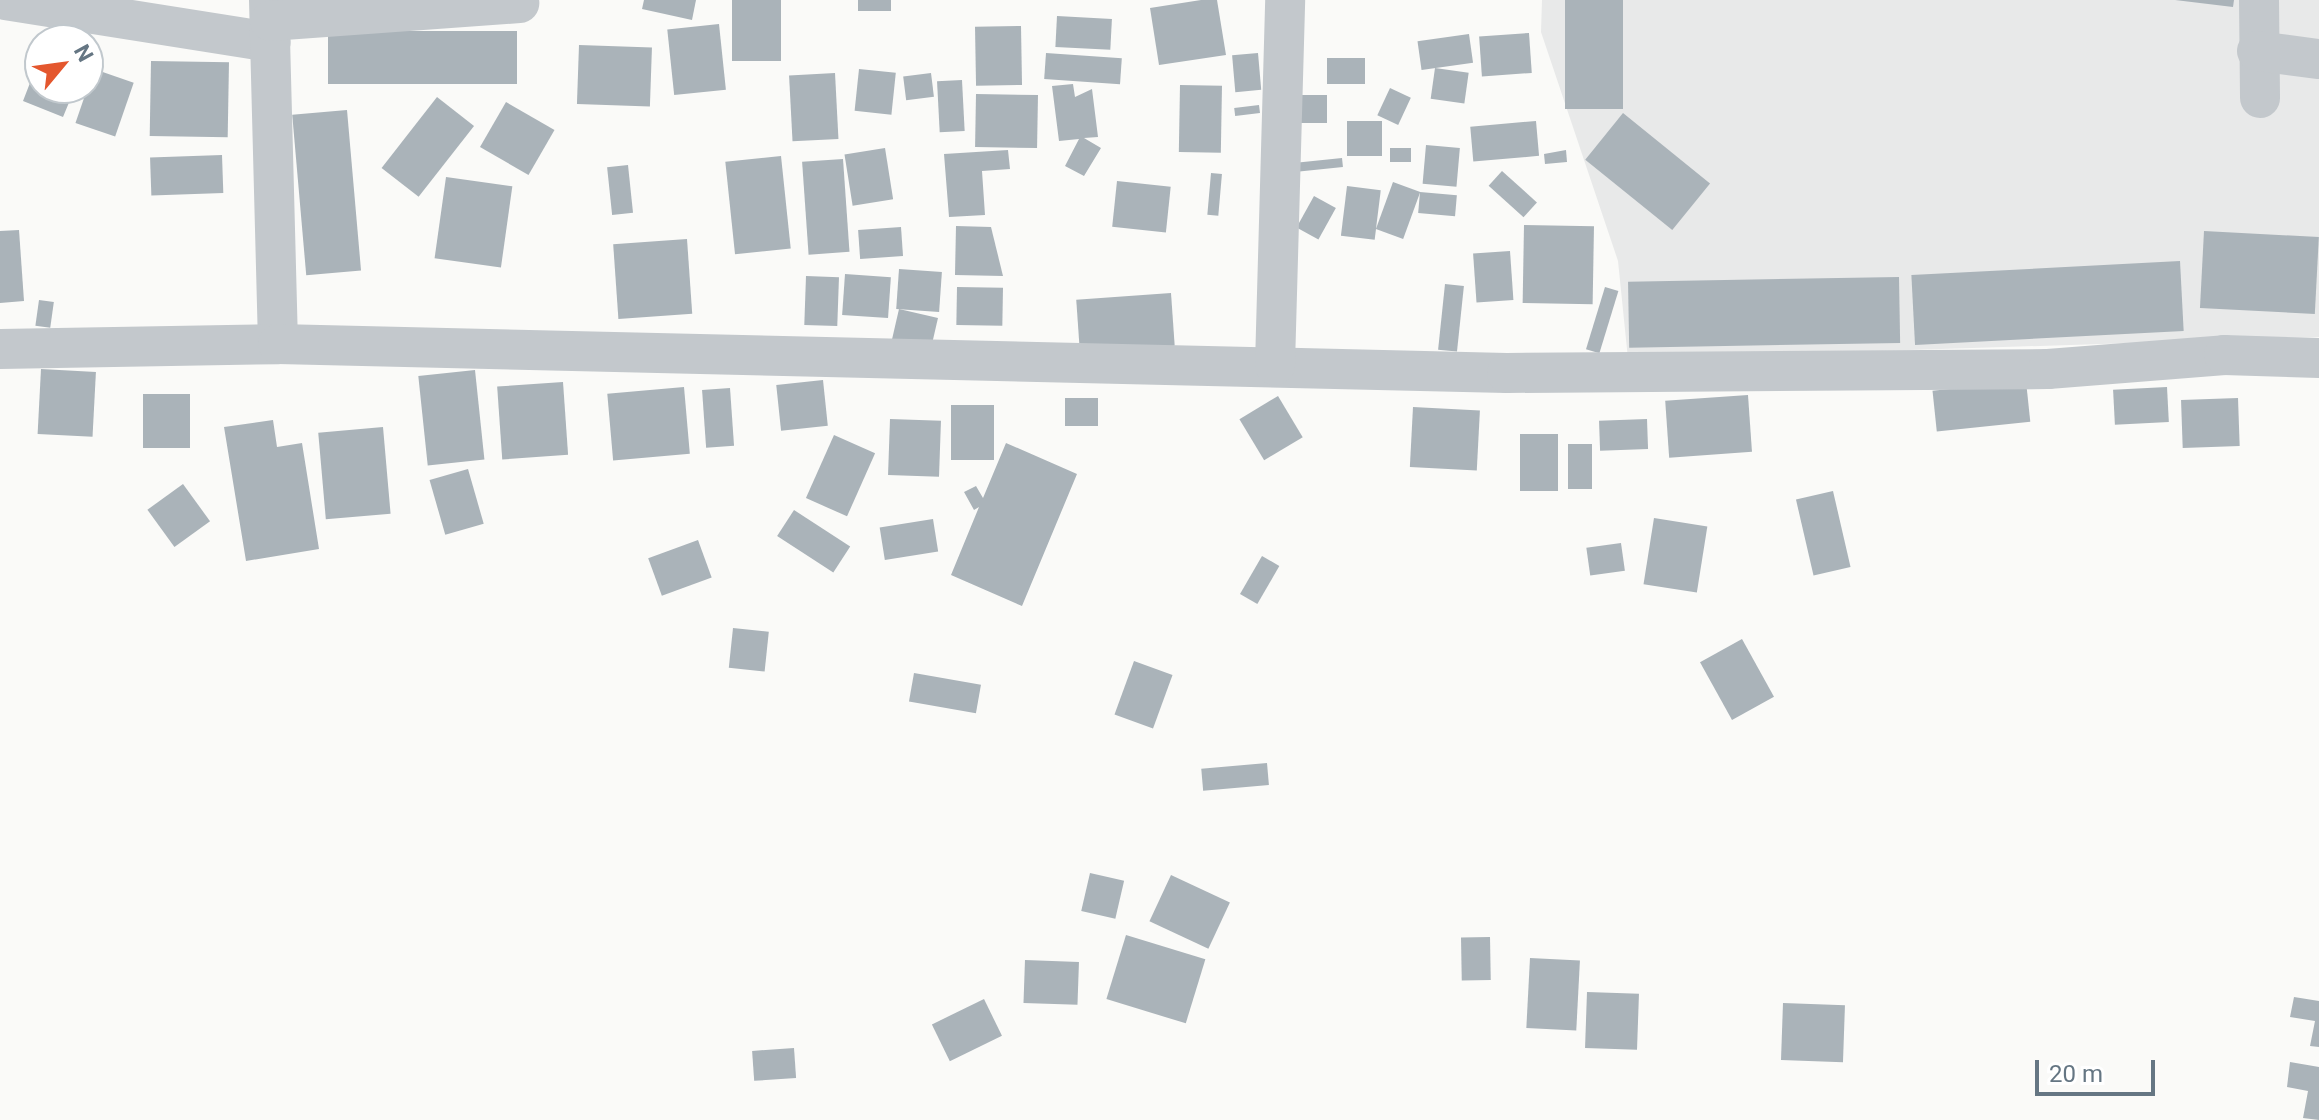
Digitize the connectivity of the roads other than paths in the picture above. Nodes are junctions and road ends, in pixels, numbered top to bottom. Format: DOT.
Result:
graph roads {
  1 [pos="5,0"];
  2 [pos="1285,0"];
  3 [pos="2259,0"];
  4 [pos="519,3"];
  5 [pos="270,21"];
  6 [pos="2257,51"];
  7 [pos="2319,59"];
  8 [pos="2260,98"];
  9 [pos="278,344"];
  10 [pos="0,349"];
  11 [pos="2319,358"];
  12 [pos="1275,365"];
  1 -- 5 [label="street"];
  2 -- 12 [label="street"];
  3 -- 6 [label="street"];
  4 -- 5 [label="street"];
  5 -- 9 [label="street"];
  6 -- 7 [label="street"];
  6 -- 8 [label="street"];
  9 -- 10 [label="street"];
  9 -- 12 [label="street"];
  11 -- 12 [label="street"];
}
